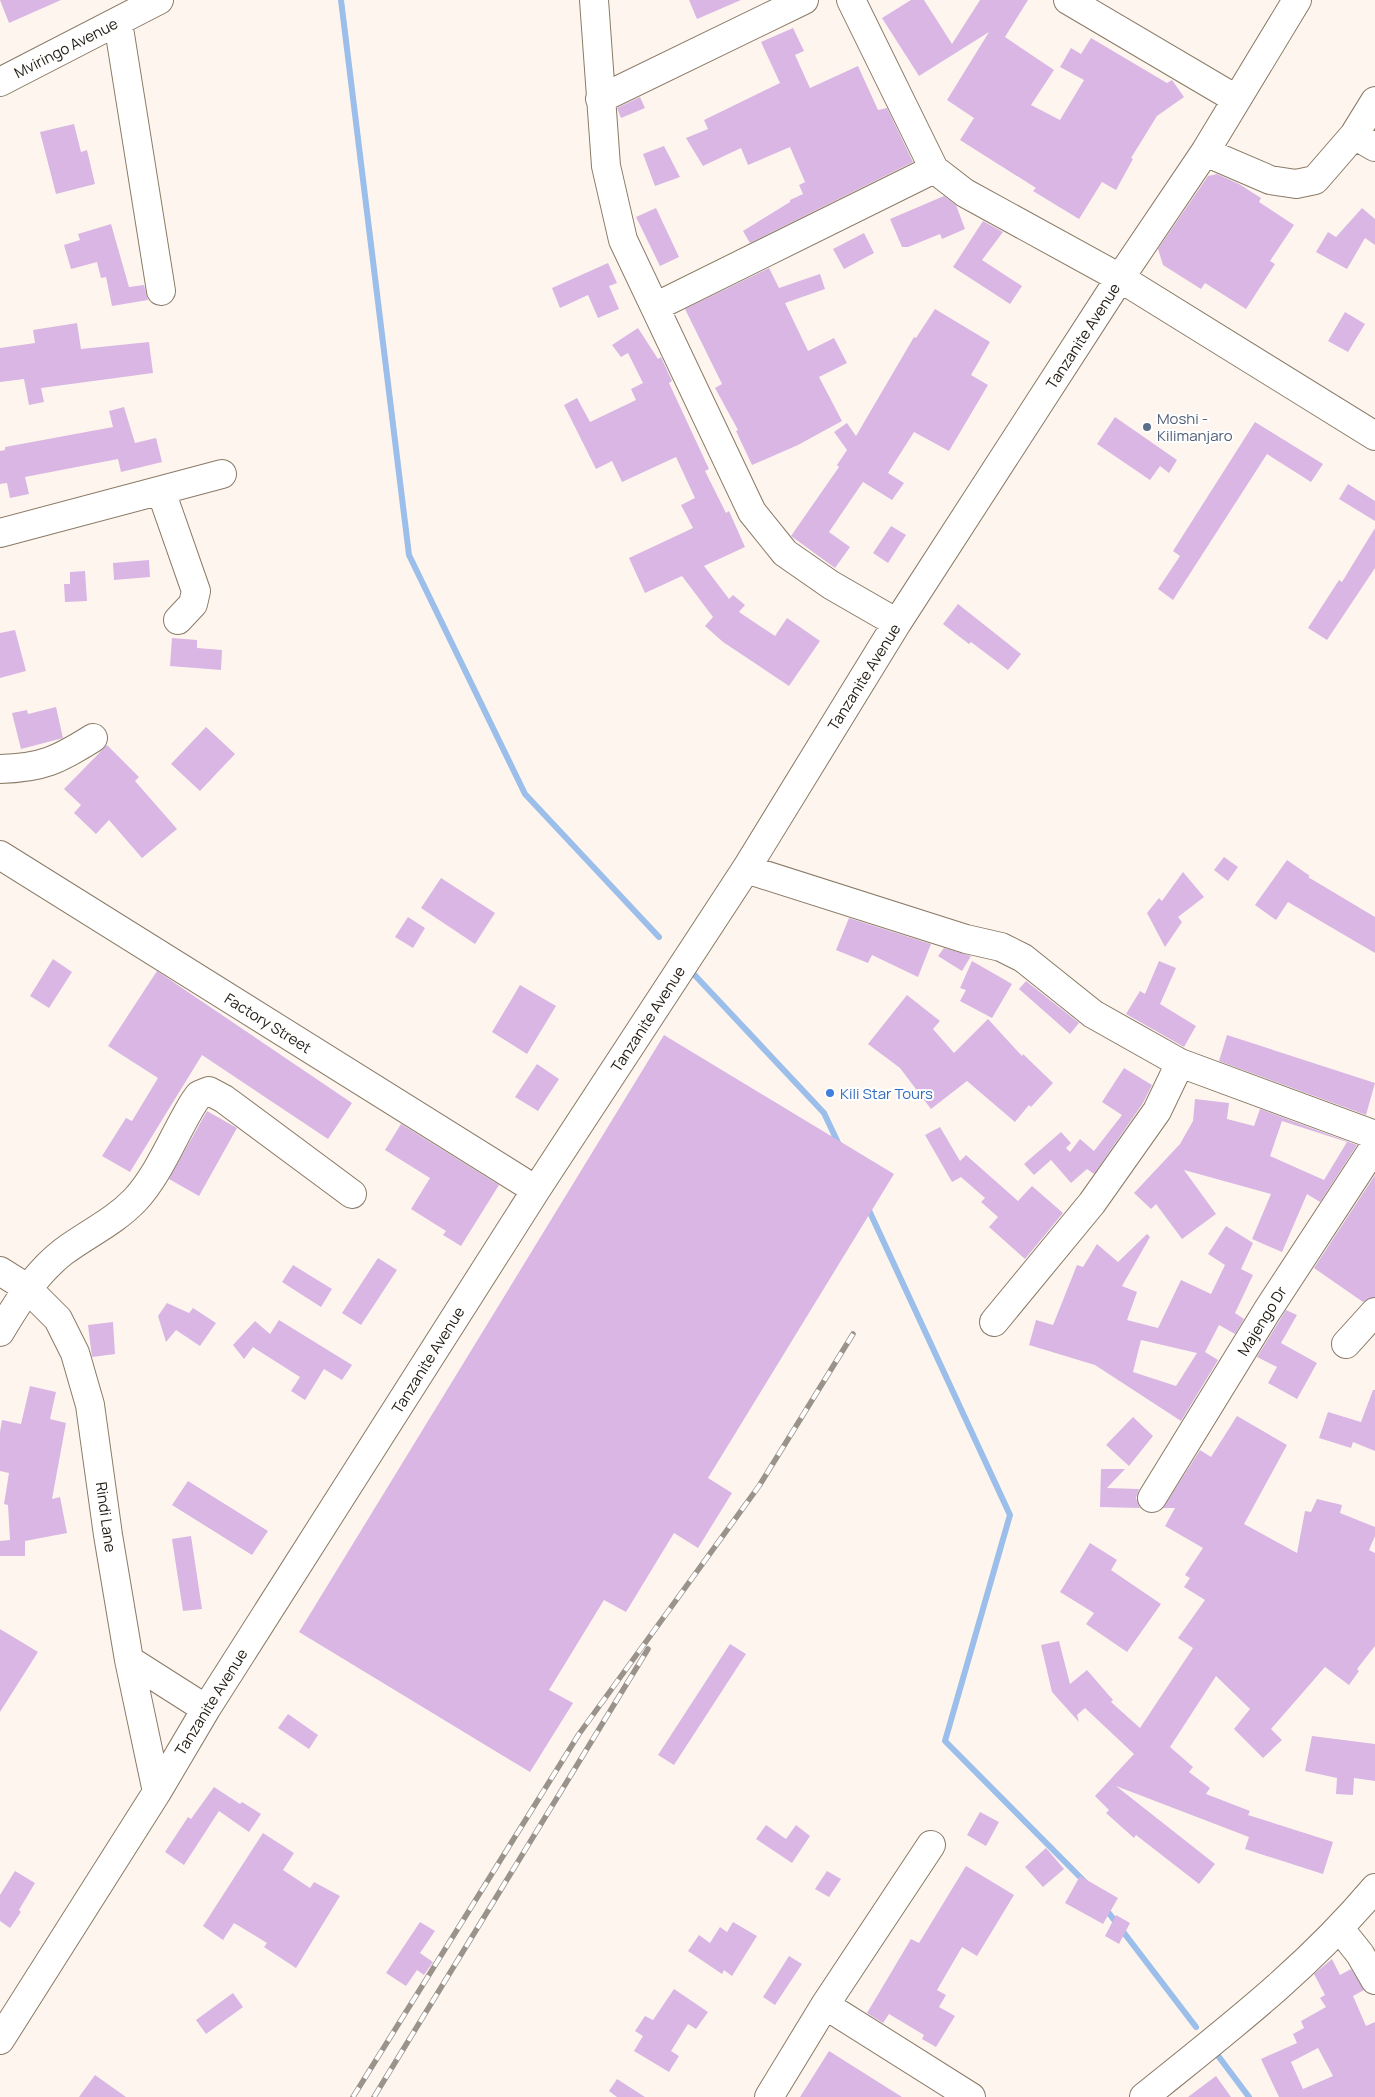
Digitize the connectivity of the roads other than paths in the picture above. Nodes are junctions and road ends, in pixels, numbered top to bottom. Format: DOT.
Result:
graph roads {
  1 [pos="159,0"];
  2 [pos="594,0"];
  3 [pos="804,0"];
  4 [pos="851,0"];
  5 [pos="1068,0"];
  6 [pos="1297,0"];
  7 [pos="118,22"];
  8 [pos="0,82"];
  9 [pos="600,99"];
  10 [pos="1236,99"];
  11 [pos="1375,101"];
  12 [pos="1365,141"];
  13 [pos="1205,152"];
  14 [pos="934,169"];
  15 [pos="1120,278"];
  16 [pos="161,291"];
  17 [pos="656,307"];
  18 [pos="1375,436"];
  19 [pos="222,474"];
  20 [pos="161,491"];
  21 [pos="0,533"];
  22 [pos="178,620"];
  23 [pos="897,623"];
  24 [pos="93,738"];
  25 [pos="0,769"];
  26 [pos="0,855"];
  27 [pos="746,869"];
  28 [pos="1180,1064"];
  29 [pos="1375,1135"];
  30 [pos="1375,1146"];
  31 [pos="536,1190"];
  32 [pos="352,1194"];
  33 [pos="0,1272"];
  34 [pos="27,1288"];
  35 [pos="1375,1312"];
  36 [pos="994,1322"];
  37 [pos="0,1332"];
  38 [pos="1346,1344"];
  39 [pos="1152,1498"];
  40 [pos="129,1660"];
  41 [pos="206,1709"];
  42 [pos="157,1792"];
  43 [pos="931,1845"];
  44 [pos="1375,1888"];
  45 [pos="1340,1929"];
  46 [pos="1375,1980"];
  47 [pos="825,2005"];
  48 [pos="0,2040"];
  49 [pos="769,2097"];
  50 [pos="971,2097"];
  51 [pos="1144,2097"];
  1 -- 7 [label="street, Mviringo Avenue"];
  2 -- 9 [label="street"];
  3 -- 9 [label="street"];
  4 -- 14 [label="street"];
  5 -- 10 [label="street"];
  6 -- 10 [label="street, Tanzanite Avenue"];
  7 -- 8 [label="street, Mviringo Avenue"];
  7 -- 16 [label="street"];
  9 -- 17 [label="street"];
  10 -- 13 [label="street, Tanzanite Avenue"];
  11 -- 12 [label="street"];
  12 -- 13 [label="street"];
  13 -- 15 [label="street, Tanzanite Avenue"];
  14 -- 15 [label="street"];
  14 -- 17 [label="street"];
  15 -- 18 [label="street"];
  15 -- 23 [label="street, Tanzanite Avenue"];
  17 -- 23 [label="street"];
  19 -- 20 [label="street"];
  20 -- 21 [label="street"];
  20 -- 22 [label="street"];
  23 -- 27 [label="street, Tanzanite Avenue"];
  24 -- 25 [label="street"];
  26 -- 31 [label="street, Factory Street"];
  27 -- 28 [label="street"];
  27 -- 31 [label="street, Tanzanite Avenue"];
  28 -- 29 [label="street"];
  28 -- 36 [label="street"];
  30 -- 39 [label="street, Majengo Dr"];
  31 -- 41 [label="street, Tanzanite Avenue"];
  32 -- 34 [label="street"];
  33 -- 34 [label="street, Rindi Lane"];
  34 -- 37 [label="street"];
  34 -- 40 [label="street, Rindi Lane"];
  35 -- 38 [label="street"];
  40 -- 41 [label="street"];
  40 -- 42 [label="street, Rindi Lane"];
  41 -- 42 [label="street, Tanzanite Avenue"];
  42 -- 48 [label="street, Tanzanite Avenue"];
  43 -- 47 [label="street"];
  44 -- 45 [label="street"];
  45 -- 46 [label="street"];
  45 -- 51 [label="street"];
  47 -- 49 [label="street"];
  47 -- 50 [label="street"];
}
